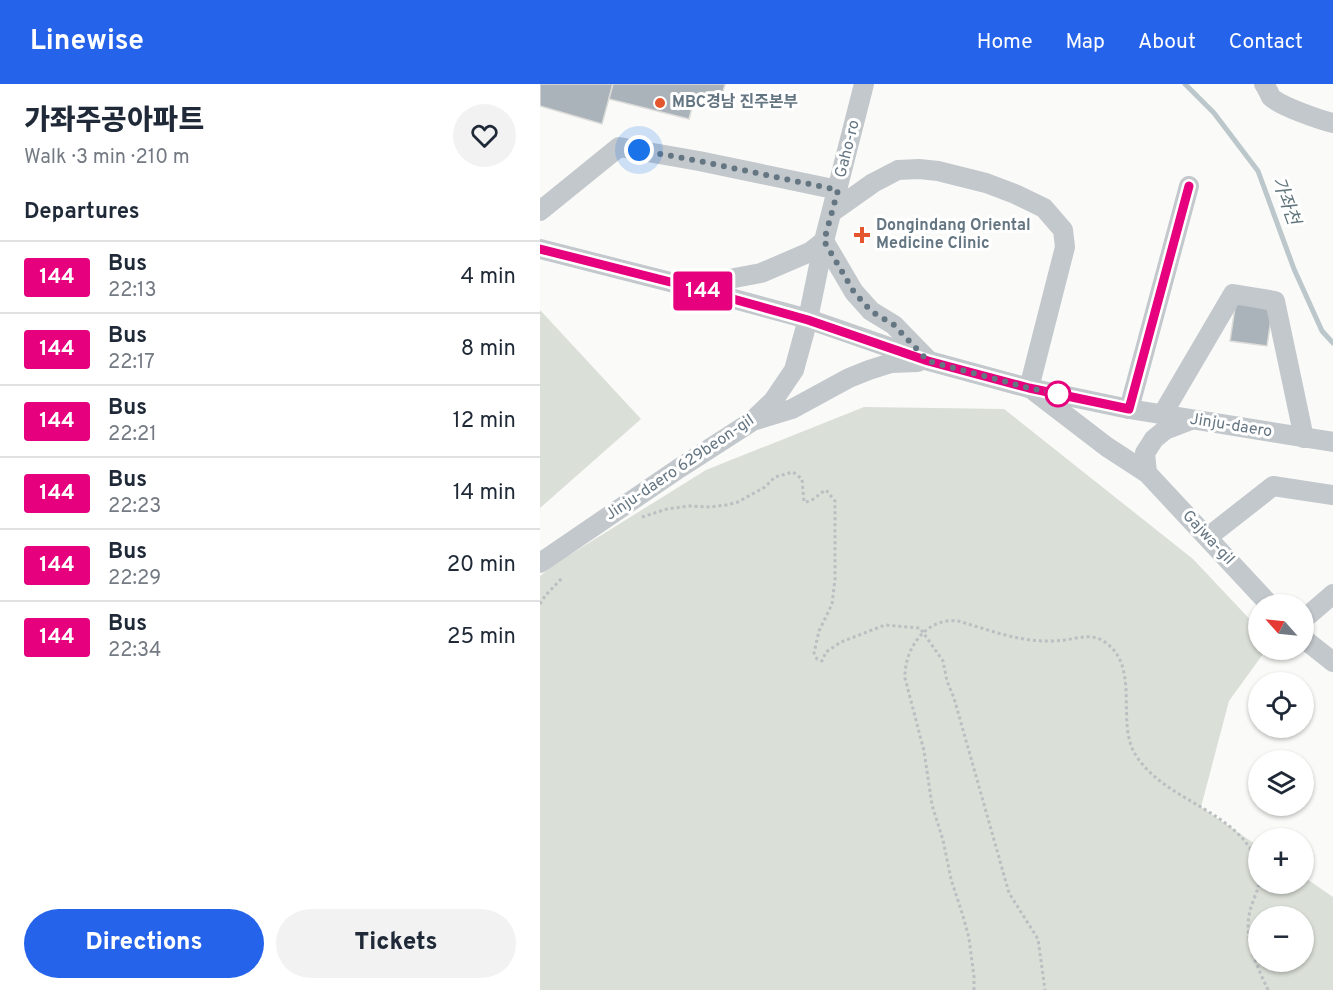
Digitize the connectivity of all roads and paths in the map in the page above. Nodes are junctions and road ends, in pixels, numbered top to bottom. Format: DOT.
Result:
graph roads {
  1 [pos="864,84"];
  2 [pos="1264,84"];
  3 [pos="1333,123"];
  4 [pos="1189,186"];
  5 [pos="838,190"];
  6 [pos="540,211"];
  7 [pos="832,212"];
  8 [pos="824,241"];
  9 [pos="540,249"];
  10 [pos="690,287"];
  11 [pos="808,320"];
  12 [pos="928,361"];
  13 [pos="1029,388"];
  14 [pos="1129,409"];
  15 [pos="1162,415"];
  16 [pos="1191,420"];
  17 [pos="751,422"];
  18 [pos="1304,438"];
  19 [pos="1333,442"];
  20 [pos="1147,473"];
  21 [pos="1333,495"];
  22 [pos="634,521"];
  23 [pos="1208,537"];
  24 [pos="540,562"];
  25 [pos="562,578"];
  26 [pos="1260,594"];
  27 [pos="1333,594"];
  28 [pos="540,604"];
  29 [pos="1314,610"];
  30 [pos="1314,647"];
  31 [pos="1333,662"];
  32 [pos="1248,845"];
  33 [pos="1256,894"];
  34 [pos="974,990"];
  35 [pos="1045,990"];
  36 [pos="1268,990"];
  1 -- 5 [label="street, Gaho-ro"];
  2 -- 3 [label="street"];
  4 -- 14 [label="street"];
  5 -- 6 [label="street"];
  5 -- 7 [label="street, Gaho-ro"];
  7 -- 8 [label="street, Gaho-ro"];
  7 -- 13 [label="street"];
  8 -- 10 [label="street"];
  8 -- 11 [label="street, Gaho-ro"];
  8 -- 12 [label="street"];
  9 -- 10 [label="street, Jinju-daero"];
  10 -- 11 [label="street, Jinju-daero"];
  11 -- 12 [label="street, Jinju-daero"];
  11 -- 17 [label="street, Jinju-daero 629beon-gil"];
  12 -- 13 [label="street, Jinju-daero"];
  12 -- 17 [label="street"];
  13 -- 14 [label="street, Jinju-daero"];
  13 -- 20 [label="street, Gajwa-gil"];
  14 -- 15 [label="street, Jinju-daero"];
  15 -- 16 [label="street, Jinju-daero"];
  15 -- 18 [label="street"];
  16 -- 18 [label="street, Jinju-daero"];
  16 -- 20 [label="street"];
  17 -- 24 [label="street, Jinju-daero 629beon-gil"];
  18 -- 19 [label="street, Jinju-daero"];
  20 -- 23 [label="street, Gajwa-gil"];
  21 -- 23 [label="street"];
  22 -- 35 [label="path"];
  23 -- 26 [label="street, Gajwa-gil"];
  25 -- 28 [label="path"];
  27 -- 29 [label="street"];
  30 -- 31 [label="street"];
  32 -- 34 [label="path"];
  33 -- 36 [label="path"];
}
